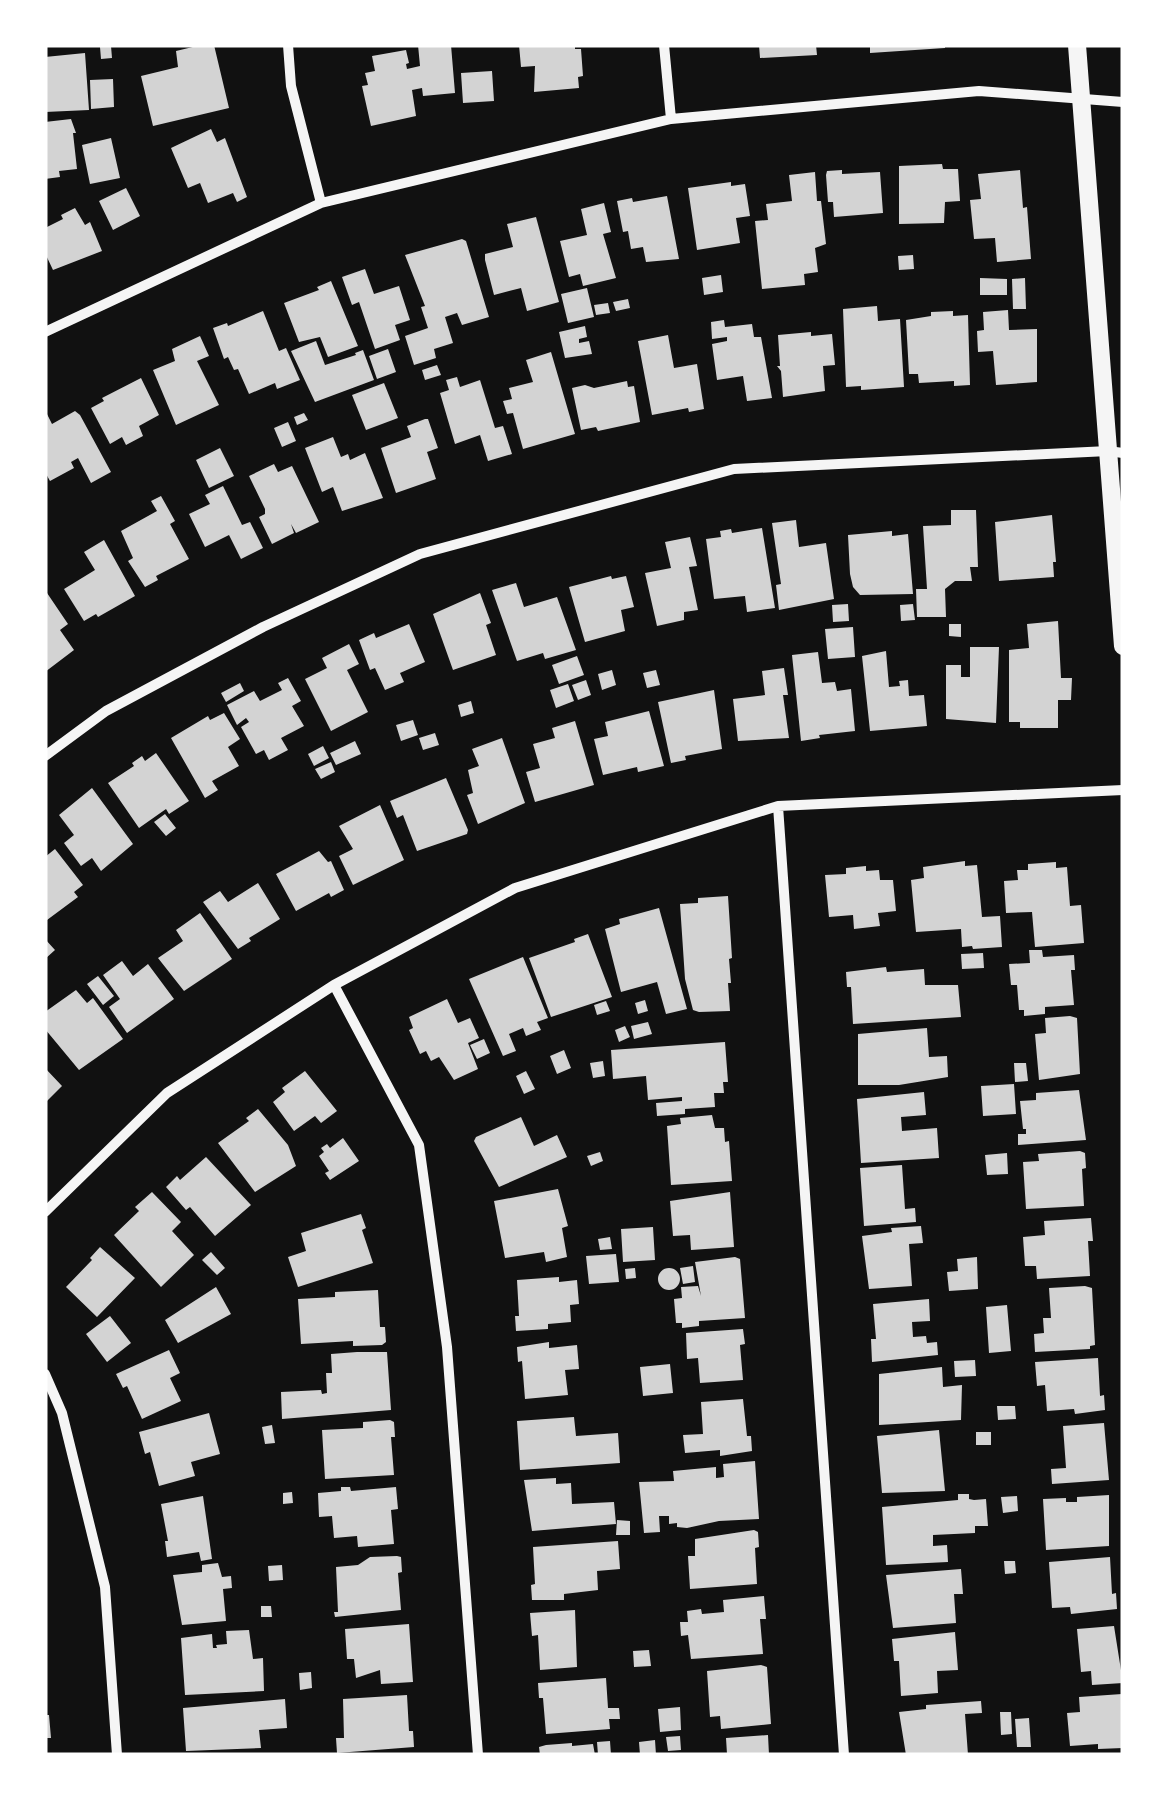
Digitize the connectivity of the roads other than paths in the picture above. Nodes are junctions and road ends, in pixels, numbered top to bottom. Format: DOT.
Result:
graph roads {
  1 [pos="288,45"];
  2 [pos="664,45"];
  3 [pos="1077,45"];
  4 [pos="1082,97"];
  5 [pos="1123,102"];
  6 [pos="671,120"];
  7 [pos="321,203"];
  8 [pos="45,332"];
  9 [pos="1116,452"];
  10 [pos="1123,646"];
  11 [pos="45,756"];
  12 [pos="1123,790"];
  13 [pos="778,806"];
  14 [pos="334,985"];
  15 [pos="45,1212"];
  16 [pos="45,1374"];
  17 [pos="117,1755"];
  18 [pos="478,1755"];
  19 [pos="844,1755"];
  1 -- 7 [label="street"];
  2 -- 6 [label="street"];
  3 -- 4 [label="street"];
  4 -- 5 [label="street"];
  4 -- 6 [label="street"];
  4 -- 9 [label="street"];
  6 -- 7 [label="street"];
  7 -- 8 [label="street"];
  9 -- 10 [label="street"];
  9 -- 11 [label="street"];
  12 -- 13 [label="street"];
  13 -- 14 [label="street"];
  13 -- 19 [label="street"];
  14 -- 15 [label="street"];
  14 -- 18 [label="street"];
  16 -- 17 [label="street"];
}
